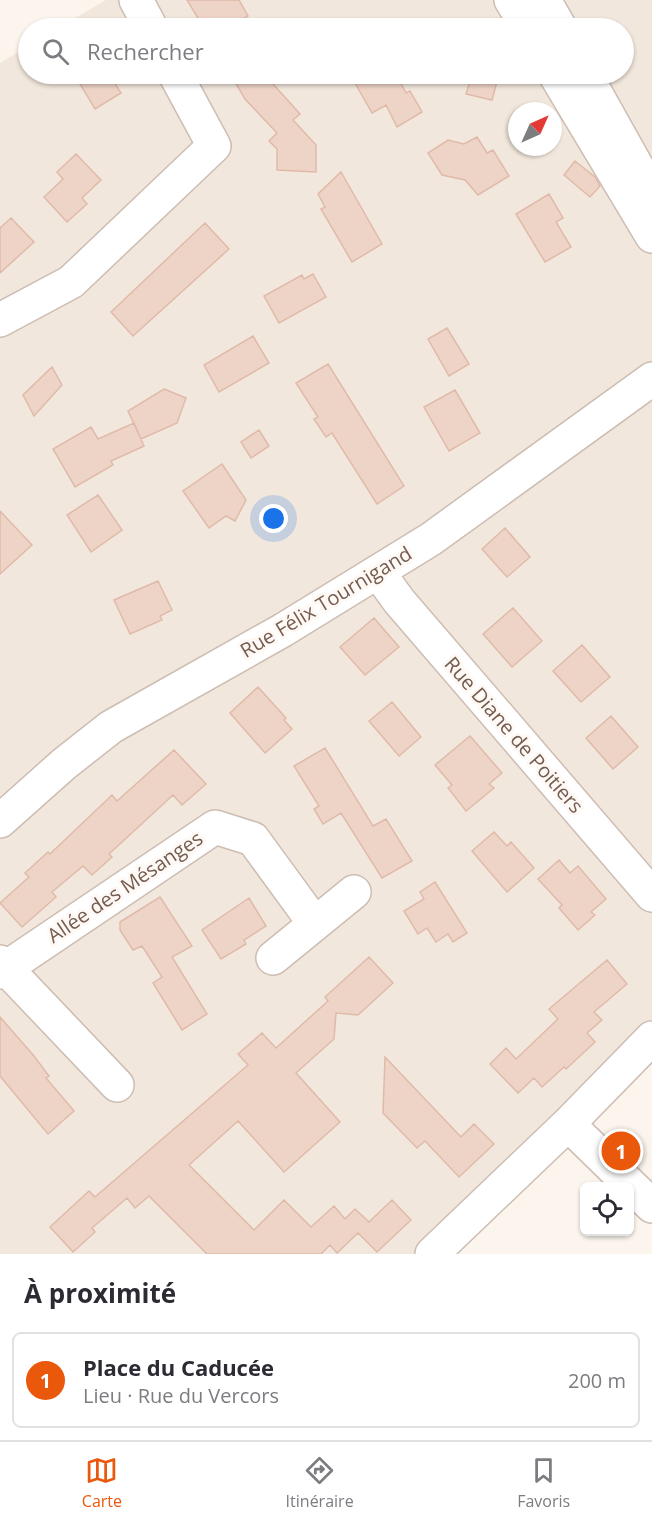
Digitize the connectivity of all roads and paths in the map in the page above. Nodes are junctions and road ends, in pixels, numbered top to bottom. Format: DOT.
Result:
graph roads {
  1 [pos="136,0"];
  2 [pos="511,0"];
  3 [pos="544,0"];
  4 [pos="146,18"];
  5 [pos="522,18"];
  6 [pos="554,18"];
  7 [pos="180,84"];
  8 [pos="561,84"];
  9 [pos="591,84"];
  10 [pos="652,194"];
  11 [pos="652,236"];
  12 [pos="0,320"];
  13 [pos="652,379"];
  14 [pos="378,572"];
  15 [pos="0,821"];
  16 [pos="354,892"];
  17 [pos="652,895"];
  18 [pos="315,924"];
  19 [pos="273,958"];
  20 [pos="1,967"];
  21 [pos="652,1038"];
  22 [pos="117,1085"];
  23 [pos="568,1124"];
  24 [pos="652,1206"];
  25 [pos="432,1254"];
  1 -- 4 [label="street"];
  2 -- 5 [label="street"];
  3 -- 6 [label="street"];
  7 -- 12 [label="street"];
  8 -- 11 [label="street"];
  9 -- 10 [label="street"];
  13 -- 14 [label="street, Rue Félix Tournigand"];
  14 -- 15 [label="street, Rue Félix Tournigand"];
  14 -- 17 [label="street, Rue Diane de Poitiers"];
  16 -- 18 [label="street"];
  18 -- 19 [label="street"];
  18 -- 20 [label="street, Allée des Mésanges"];
  20 -- 22 [label="street"];
  21 -- 23 [label="street"];
  23 -- 24 [label="street"];
  23 -- 25 [label="street"];
}
